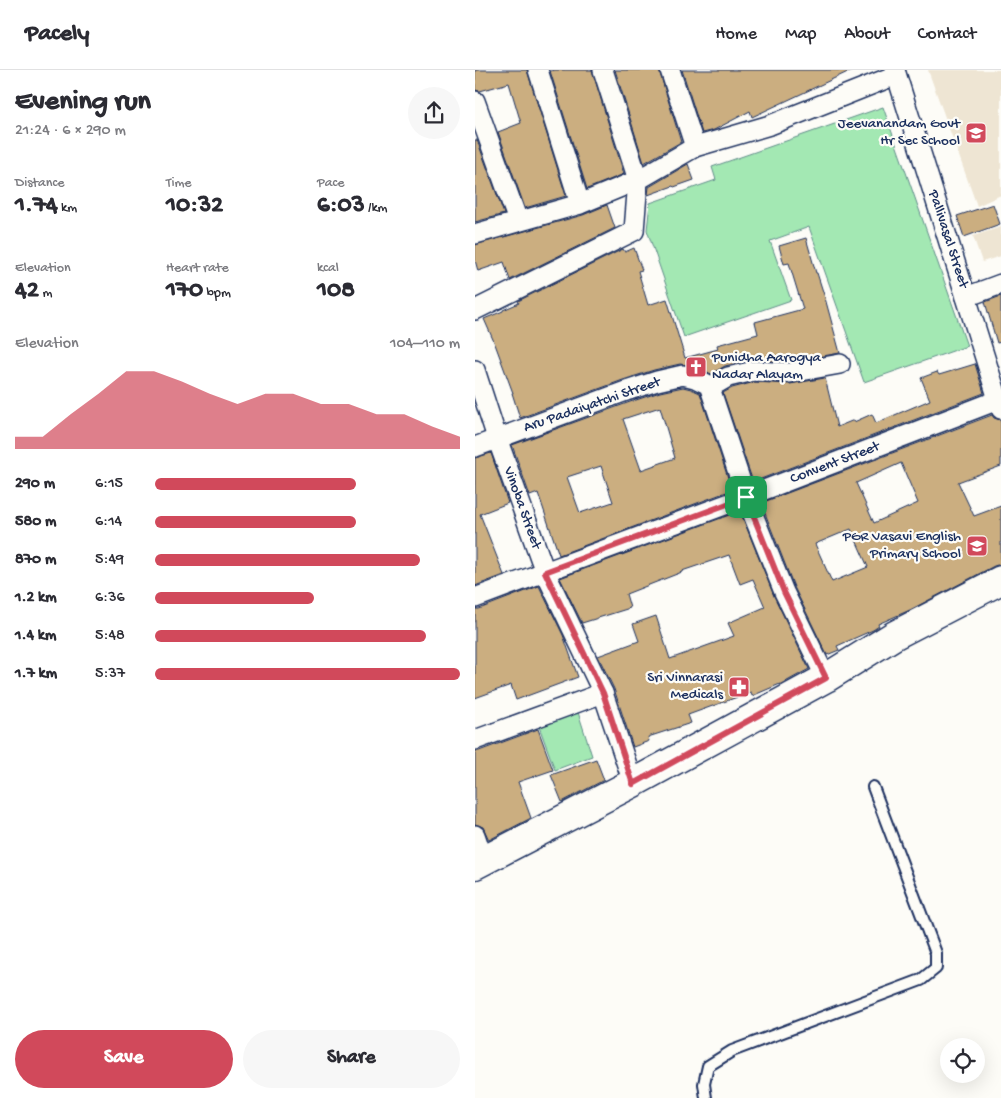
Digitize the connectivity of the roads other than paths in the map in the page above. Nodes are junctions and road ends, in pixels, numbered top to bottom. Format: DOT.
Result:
graph roads {
  1 [pos="538,70"];
  2 [pos="603,70"];
  3 [pos="670,70"];
  4 [pos="895,72"];
  5 [pos="475,101"];
  6 [pos="695,147"];
  7 [pos="638,180"];
  8 [pos="579,204"];
  9 [pos="518,221"];
  10 [pos="475,234"];
  11 [pos="1001,284"];
  12 [pos="967,297"];
  13 [pos="475,310"];
  14 [pos="840,364"];
  15 [pos="475,370"];
  16 [pos="996,372"];
  17 [pos="710,386"];
  18 [pos="999,405"];
  19 [pos="497,438"];
  20 [pos="475,446"];
  21 [pos="746,497"];
  22 [pos="545,572"];
  23 [pos="1001,580"];
  24 [pos="475,598"];
  25 [pos="826,678"];
  26 [pos="603,693"];
  27 [pos="475,740"];
  28 [pos="633,784"];
  29 [pos="873,787"];
  30 [pos="475,835"];
  31 [pos="479,863"];
  32 [pos="706,1098"];
  1 -- 8 [label="street"];
  2 -- 7 [label="street"];
  3 -- 6 [label="street"];
  4 -- 6 [label="street"];
  4 -- 12 [label="street, Pallivasal Street"];
  5 -- 9 [label="street"];
  6 -- 7 [label="street"];
  7 -- 8 [label="street"];
  7 -- 13 [label="street"];
  8 -- 9 [label="street"];
  9 -- 10 [label="street"];
  11 -- 12 [label="street"];
  12 -- 16 [label="street, Pallivasal Street"];
  14 -- 17 [label="street"];
  15 -- 19 [label="street, Vinoba Street"];
  16 -- 18 [label="street, Pallivasal Street"];
  17 -- 19 [label="street, Aru Padaiyatchi Street"];
  17 -- 21 [label="street"];
  18 -- 21 [label="street, Convent Street"];
  19 -- 20 [label="street, Aru Padaiyatchi Street"];
  19 -- 22 [label="street, Vinoba Street"];
  21 -- 22 [label="street, Convent Street"];
  21 -- 25 [label="street"];
  22 -- 24 [label="street, Convent Street"];
  22 -- 26 [label="street, Vinoba Street"];
  23 -- 25 [label="street"];
  25 -- 28 [label="street"];
  26 -- 27 [label="street"];
  26 -- 28 [label="street, Vinoba Street"];
  28 -- 31 [label="street"];
  29 -- 32 [label="lane"];
  30 -- 31 [label="street"];
}
